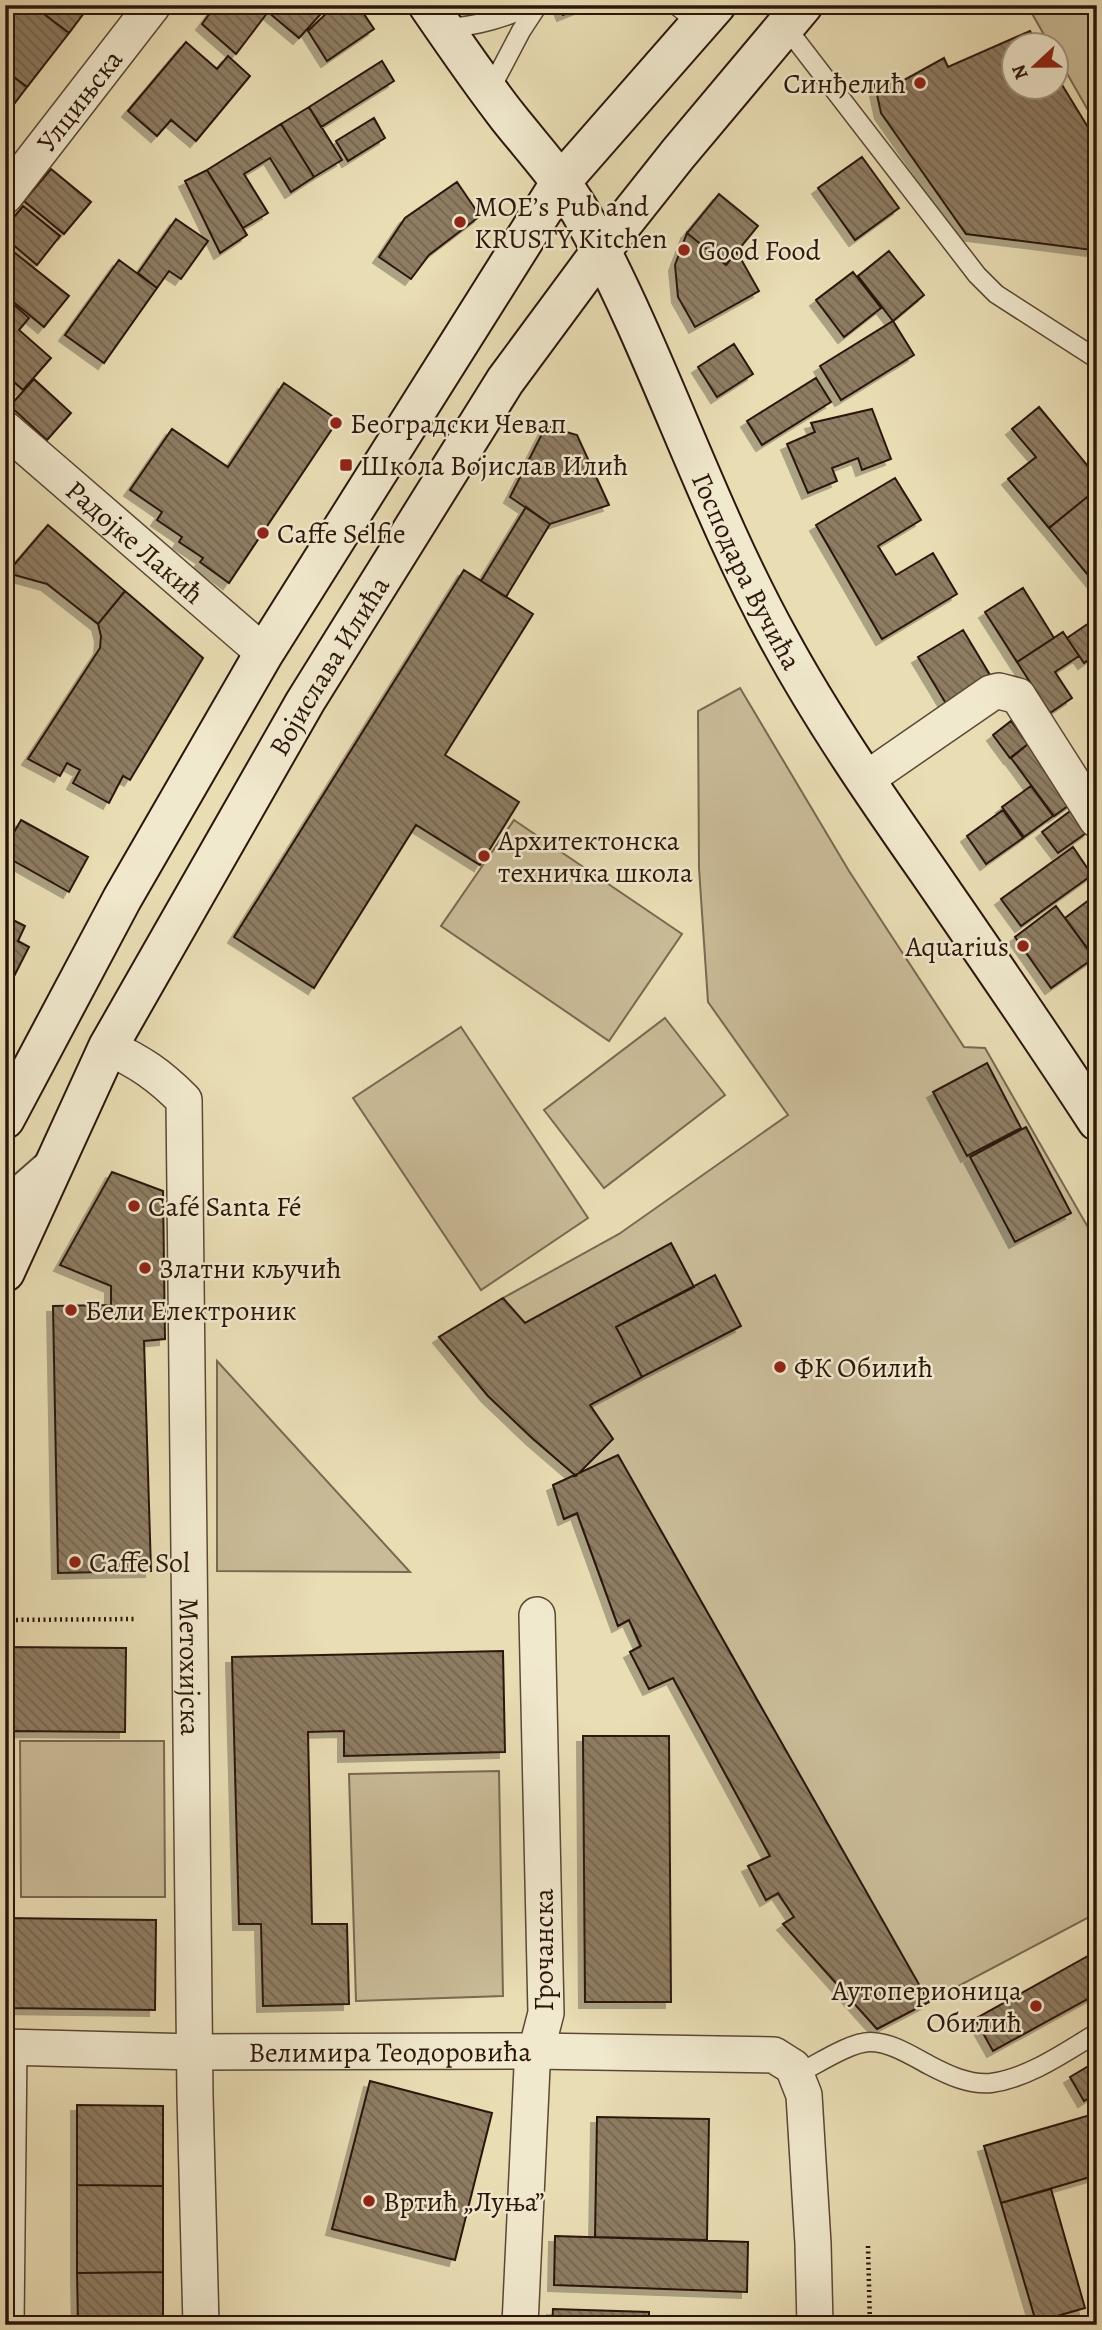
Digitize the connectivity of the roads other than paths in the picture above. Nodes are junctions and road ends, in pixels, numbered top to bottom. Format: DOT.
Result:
graph roads {
  1 [pos="153,5"];
  2 [pos="536,5"];
  3 [pos="697,12"];
  4 [pos="435,16"];
  5 [pos="794,16"];
  6 [pos="489,92"];
  7 [pos="561,183"];
  8 [pos="5,196"];
  9 [pos="601,251"];
  10 [pos="1097,359"];
  11 [pos="5,429"];
  12 [pos="264,653"];
  13 [pos="864,780"];
  14 [pos="1097,820"];
  15 [pos="108,1047"];
  16 [pos="5,1119"];
  17 [pos="1097,1121"];
  18 [pos="50,1170"];
  19 [pos="5,1203"];
  20 [pos="5,1272"];
  21 [pos="537,1615"];
  22 [pos="1097,2033"];
  23 [pos="7,2047"];
  24 [pos="535,2051"];
  25 [pos="195,2052"];
  26 [pos="785,2065"];
  27 [pos="6,2325"];
  28 [pos="201,2325"];
  29 [pos="520,2325"];
  30 [pos="815,2325"];
  1 -- 8 [label="street, Улцињска"];
  2 -- 4 [label="lane"];
  2 -- 6 [label="lane"];
  3 -- 7 [label="main road"];
  4 -- 6 [label="main road, Господара Вучића"];
  5 -- 9 [label="main road, Војислава Илића"];
  5 -- 10 [label="lane"];
  6 -- 7 [label="main road, Господара Вучића"];
  7 -- 9 [label="main road, Господара Вучића"];
  7 -- 12 [label="main road"];
  9 -- 13 [label="main road, Господара Вучића"];
  9 -- 15 [label="main road, Војислава Илића"];
  11 -- 12 [label="street, Радојке Лакић"];
  12 -- 16 [label="main road"];
  13 -- 14 [label="street"];
  13 -- 17 [label="main road, Господара Вучића"];
  15 -- 18 [label="main road, Војислава Илића"];
  15 -- 25 [label="street, Метохијска"];
  18 -- 19 [label="main road"];
  18 -- 20 [label="main road, Војислава Илића"];
  21 -- 24 [label="street, Грочанска"];
  22 -- 26 [label="lane"];
  23 -- 25 [label="street, Велимира Теодоровића"];
  23 -- 27 [label="street"];
  24 -- 25 [label="street, Велимира Теодоровића"];
  24 -- 26 [label="street, Велимира Теодоровића"];
  24 -- 29 [label="street, Грочанска"];
  25 -- 28 [label="street, Метохијска"];
  26 -- 30 [label="street"];
}
